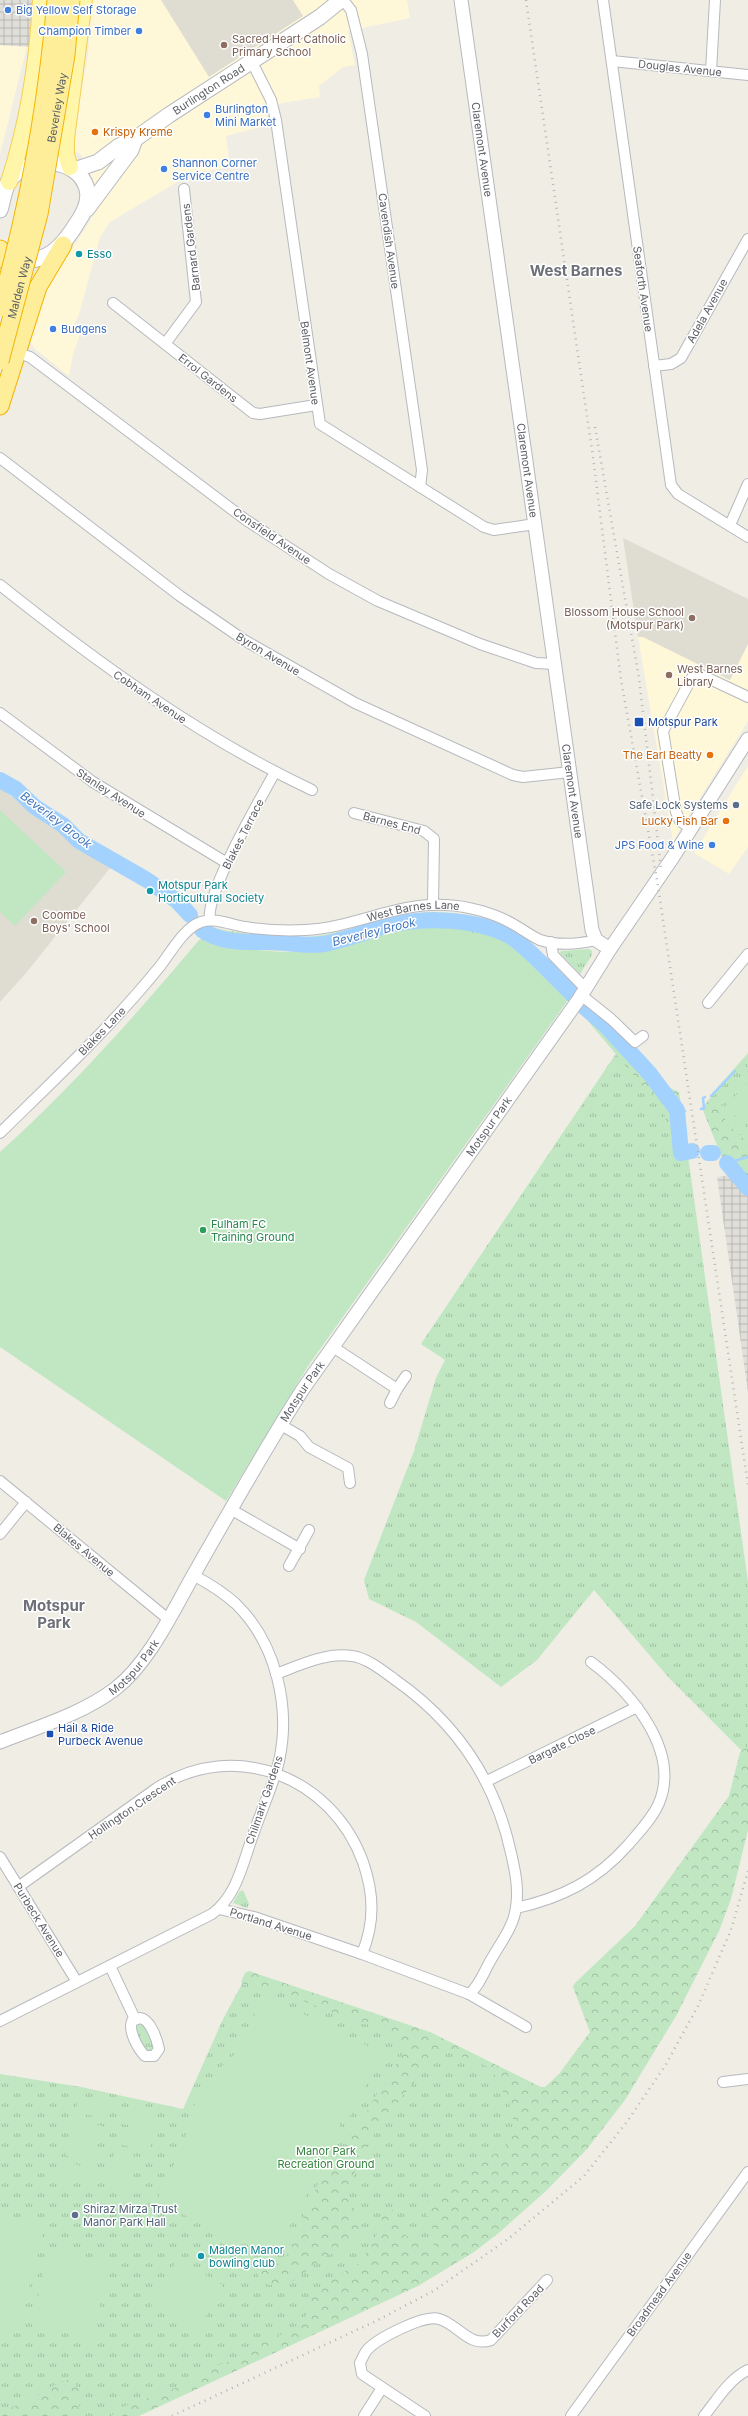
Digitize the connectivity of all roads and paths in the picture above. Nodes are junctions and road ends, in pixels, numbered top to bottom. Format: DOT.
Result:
graph roads {
  1 [pos="41,0"];
  2 [pos="56,0"];
  3 [pos="71,0"];
  4 [pos="84,0"];
  5 [pos="342,0"];
  6 [pos="461,0"];
  7 [pos="603,0"];
  8 [pos="715,0"];
  9 [pos="612,61"];
  10 [pos="252,62"];
  11 [pos="711,71"];
  12 [pos="748,75"];
  13 [pos="135,140"];
  14 [pos="72,168"];
  15 [pos="9,182"];
  16 [pos="184,189"];
  17 [pos="28,201"];
  18 [pos="0,210"];
  19 [pos="84,212"];
  20 [pos="40,214"];
  21 [pos="748,239"];
  22 [pos="63,245"];
  23 [pos="0,249"];
  24 [pos="0,259"];
  25 [pos="112,303"];
  26 [pos="0,308"];
  27 [pos="164,344"];
  28 [pos="18,353"];
  29 [pos="0,361"];
  30 [pos="654,366"];
  31 [pos="316,405"];
  32 [pos="0,406"];
  33 [pos="0,458"];
  34 [pos="748,484"];
  35 [pos="420,487"];
  36 [pos="535,524"];
  37 [pos="730,526"];
  38 [pos="748,537"];
  39 [pos="0,585"];
  40 [pos="555,664"];
  41 [pos="748,697"];
  42 [pos="0,713"];
  43 [pos="748,739"];
  44 [pos="275,772"];
  45 [pos="570,772"];
  46 [pos="312,790"];
  47 [pos="354,813"];
  48 [pos="692,829"];
  49 [pos="227,863"];
  50 [pos="433,904"];
  51 [pos="210,920"];
  52 [pos="198,923"];
  53 [pos="596,940"];
  54 [pos="551,942"];
  55 [pos="610,949"];
  56 [pos="748,954"];
  57 [pos="582,994"];
  58 [pos="708,1003"];
  59 [pos="643,1036"];
  60 [pos="0,1133"];
  61 [pos="333,1347"];
  62 [pos="406,1376"];
  63 [pos="397,1389"];
  64 [pos="390,1402"];
  65 [pos="281,1424"];
  66 [pos="0,1481"];
  67 [pos="350,1483"];
  68 [pos="26,1502"];
  69 [pos="232,1510"];
  70 [pos="309,1530"];
  71 [pos="0,1534"];
  72 [pos="300,1548"];
  73 [pos="289,1566"];
  74 [pos="193,1575"];
  75 [pos="168,1619"];
  76 [pos="591,1662"];
  77 [pos="276,1674"];
  78 [pos="637,1707"];
  79 [pos="0,1742"];
  80 [pos="275,1773"];
  81 [pos="488,1782"];
  82 [pos="0,1857"];
  83 [pos="18,1887"];
  84 [pos="516,1908"];
  85 [pos="219,1909"];
  86 [pos="362,1954"];
  87 [pos="110,1966"];
  88 [pos="77,1982"];
  89 [pos="469,1994"];
  90 [pos="135,2019"];
  91 [pos="0,2021"];
  92 [pos="526,2027"];
  93 [pos="748,2079"];
  94 [pos="723,2082"];
  95 [pos="748,2172"];
  96 [pos="548,2280"];
  97 [pos="748,2370"];
  98 [pos="382,2388"];
  99 [pos="364,2416"];
  100 [pos="425,2416"];
  101 [pos="571,2416"];
  102 [pos="704,2416"];
  1 -- 15 [label="main road"];
  2 -- 17 [label="highway, Beverley Way, bridge"];
  3 -- 20 [label="highway, Beverley Way, bridge"];
  4 -- 14 [label="main road, Beverley Way"];
  5 -- 10 [label="main road, Burlington Road"];
  5 -- 35 [label="street, Cavendish Avenue"];
  6 -- 36 [label="street, Claremont Avenue"];
  7 -- 9 [label="street, Seaforth Avenue"];
  8 -- 11 [label="street"];
  9 -- 11 [label="street, Douglas Avenue"];
  9 -- 30 [label="street, Seaforth Avenue"];
  10 -- 13 [label="main road, Burlington Road"];
  10 -- 31 [label="street, Belmont Avenue"];
  11 -- 12 [label="street, Douglas Avenue"];
  13 -- 14 [label="main road, Burlington Road"];
  13 -- 19 [label="main road, Burlington Road"];
  14 -- 15 [label="main road"];
  14 -- 19 [label="main road"];
  15 -- 18 [label="main road"];
  16 -- 27 [label="street, Barnard Gardens"];
  17 -- 26 [label="highway, Malden Way, bridge"];
  19 -- 22 [label="main road, Burlington Road"];
  20 -- 29 [label="highway, Malden Way, bridge"];
  21 -- 30 [label="street, Adela Avenue"];
  22 -- 23 [label="main road"];
  22 -- 28 [label="highway"];
  23 -- 24 [label="highway"];
  25 -- 27 [label="street, Errol Gardens"];
  27 -- 31 [label="street, Errol Gardens"];
  28 -- 32 [label="highway"];
  28 -- 40 [label="street, Consfield Avenue"];
  30 -- 37 [label="street, Seaforth Avenue"];
  31 -- 35 [label="street, Belmont Avenue"];
  33 -- 45 [label="street, Byron Avenue"];
  34 -- 37 [label="street"];
  35 -- 36 [label="street, Belmont Avenue"];
  36 -- 40 [label="street, Claremont Avenue"];
  37 -- 38 [label="street, Seaforth Avenue"];
  39 -- 44 [label="street, Cobham Avenue"];
  40 -- 45 [label="street, Claremont Avenue"];
  41 -- 48 [label="street"];
  42 -- 49 [label="street, Stanley Avenue"];
  43 -- 48 [label="street"];
  44 -- 46 [label="street, Cobham Avenue"];
  44 -- 49 [label="street, Blakes Terrace"];
  45 -- 53 [label="street, Claremont Avenue"];
  47 -- 50 [label="street, Barnes End"];
  48 -- 55 [label="street"];
  49 -- 51 [label="street, Blakes Terrace"];
  50 -- 51 [label="street, West Barnes Lane"];
  50 -- 54 [label="street, West Barnes Lane"];
  51 -- 52 [label="street, West Barnes Lane"];
  52 -- 60 [label="street, Blakes Lane"];
  53 -- 54 [label="street, West Barnes Lane"];
  53 -- 55 [label="street"];
  54 -- 57 [label="street"];
  55 -- 57 [label="street"];
  56 -- 58 [label="street"];
  57 -- 59 [label="street"];
  57 -- 61 [label="street, Motspur Park"];
  61 -- 63 [label="street"];
  61 -- 65 [label="street, Motspur Park"];
  62 -- 63 [label="street"];
  63 -- 64 [label="street"];
  65 -- 67 [label="street"];
  65 -- 69 [label="street, Motspur Park"];
  66 -- 68 [label="street, Blakes Avenue"];
  68 -- 71 [label="street"];
  68 -- 75 [label="street, Blakes Avenue"];
  69 -- 72 [label="street"];
  69 -- 74 [label="street, Motspur Park"];
  70 -- 72 [label="street"];
  72 -- 73 [label="street"];
  74 -- 75 [label="street, Motspur Park"];
  74 -- 77 [label="street, Chilmark Gardens"];
  75 -- 79 [label="street, Motspur Park"];
  76 -- 78 [label="street"];
  77 -- 80 [label="street, Chilmark Gardens"];
  77 -- 81 [label="street"];
  78 -- 81 [label="street, Bargate Close"];
  78 -- 84 [label="street"];
  80 -- 83 [label="street, Hollington Crescent"];
  80 -- 85 [label="street, Chilmark Gardens"];
  80 -- 86 [label="street, Hollington Crescent"];
  81 -- 84 [label="street"];
  82 -- 83 [label="street, Purbeck Avenue"];
  83 -- 88 [label="street, Purbeck Avenue"];
  84 -- 89 [label="street"];
  85 -- 86 [label="street, Portland Avenue"];
  85 -- 87 [label="street, Portland Avenue"];
  86 -- 89 [label="street, Portland Avenue"];
  87 -- 88 [label="street, Portland Avenue"];
  87 -- 90 [label="street"];
  88 -- 91 [label="street, Portland Avenue"];
  89 -- 92 [label="street, Portland Avenue"];
  93 -- 94 [label="street"];
  95 -- 101 [label="street, Broadmead Avenue"];
  96 -- 98 [label="street, Burford Road"];
  97 -- 102 [label="street"];
  98 -- 99 [label="street"];
  98 -- 100 [label="street"];
}
